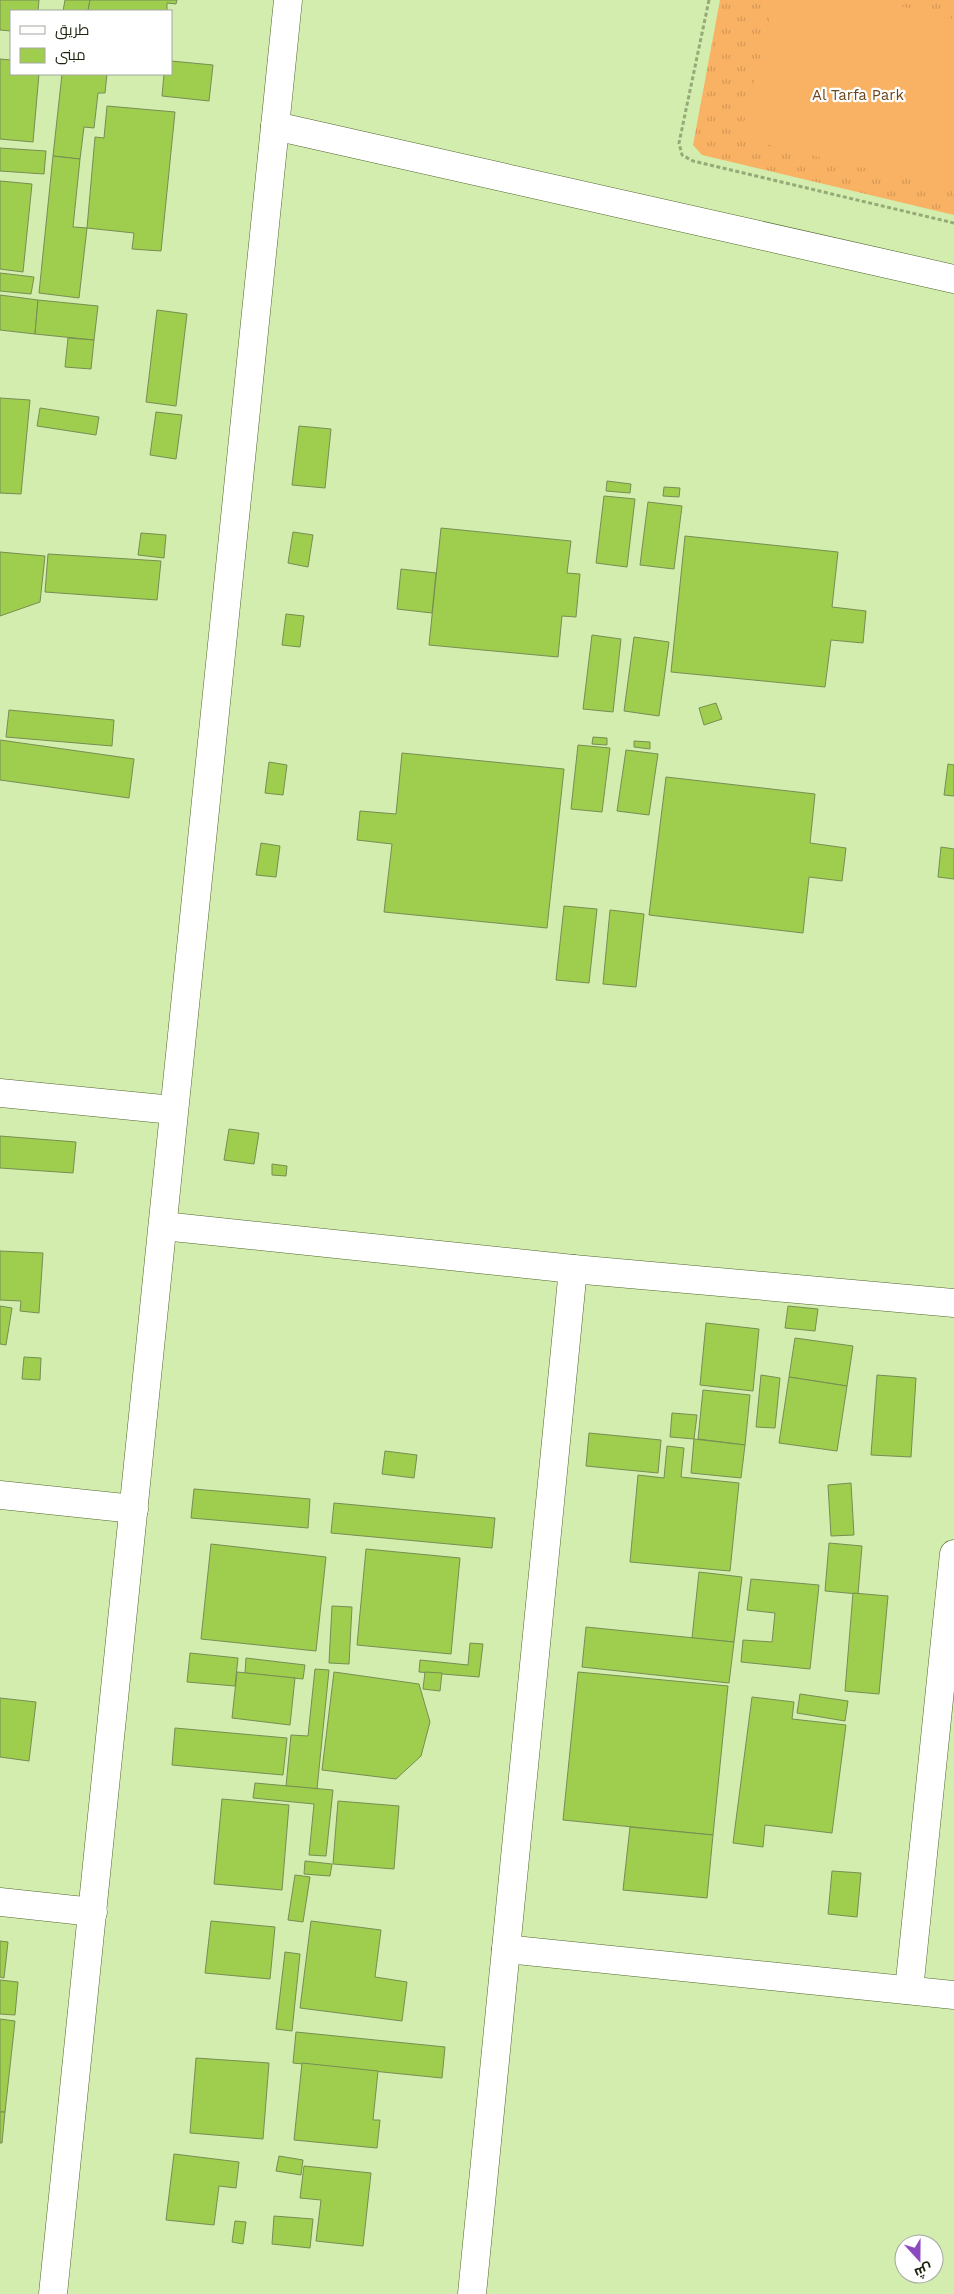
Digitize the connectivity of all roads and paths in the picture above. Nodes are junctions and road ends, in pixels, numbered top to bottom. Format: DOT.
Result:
graph roads {
  1 [pos="288,0"];
  2 [pos="709,0"];
  3 [pos="275,126"];
  4 [pos="954,223"];
  5 [pos="954,279"];
  6 [pos="0,1093"];
  7 [pos="173,1110"];
  8 [pos="163,1226"];
  9 [pos="573,1269"];
  10 [pos="954,1303"];
  11 [pos="0,1495"];
  12 [pos="134,1509"];
  13 [pos="954,1554"];
  14 [pos="0,1902"];
  15 [pos="93,1912"];
  16 [pos="506,1949"];
  17 [pos="908,1990"];
  18 [pos="954,1995"];
  19 [pos="54,2294"];
  20 [pos="472,2294"];
  1 -- 3 [label="street"];
  2 -- 4 [label="path"];
  3 -- 5 [label="street"];
  3 -- 7 [label="street"];
  6 -- 7 [label="street"];
  7 -- 8 [label="street"];
  8 -- 9 [label="street"];
  8 -- 12 [label="street"];
  9 -- 10 [label="street"];
  9 -- 16 [label="street"];
  11 -- 12 [label="street"];
  12 -- 15 [label="street"];
  13 -- 17 [label="street"];
  14 -- 15 [label="street"];
  15 -- 19 [label="street"];
  16 -- 17 [label="street"];
  16 -- 20 [label="street"];
  17 -- 18 [label="street"];
}
